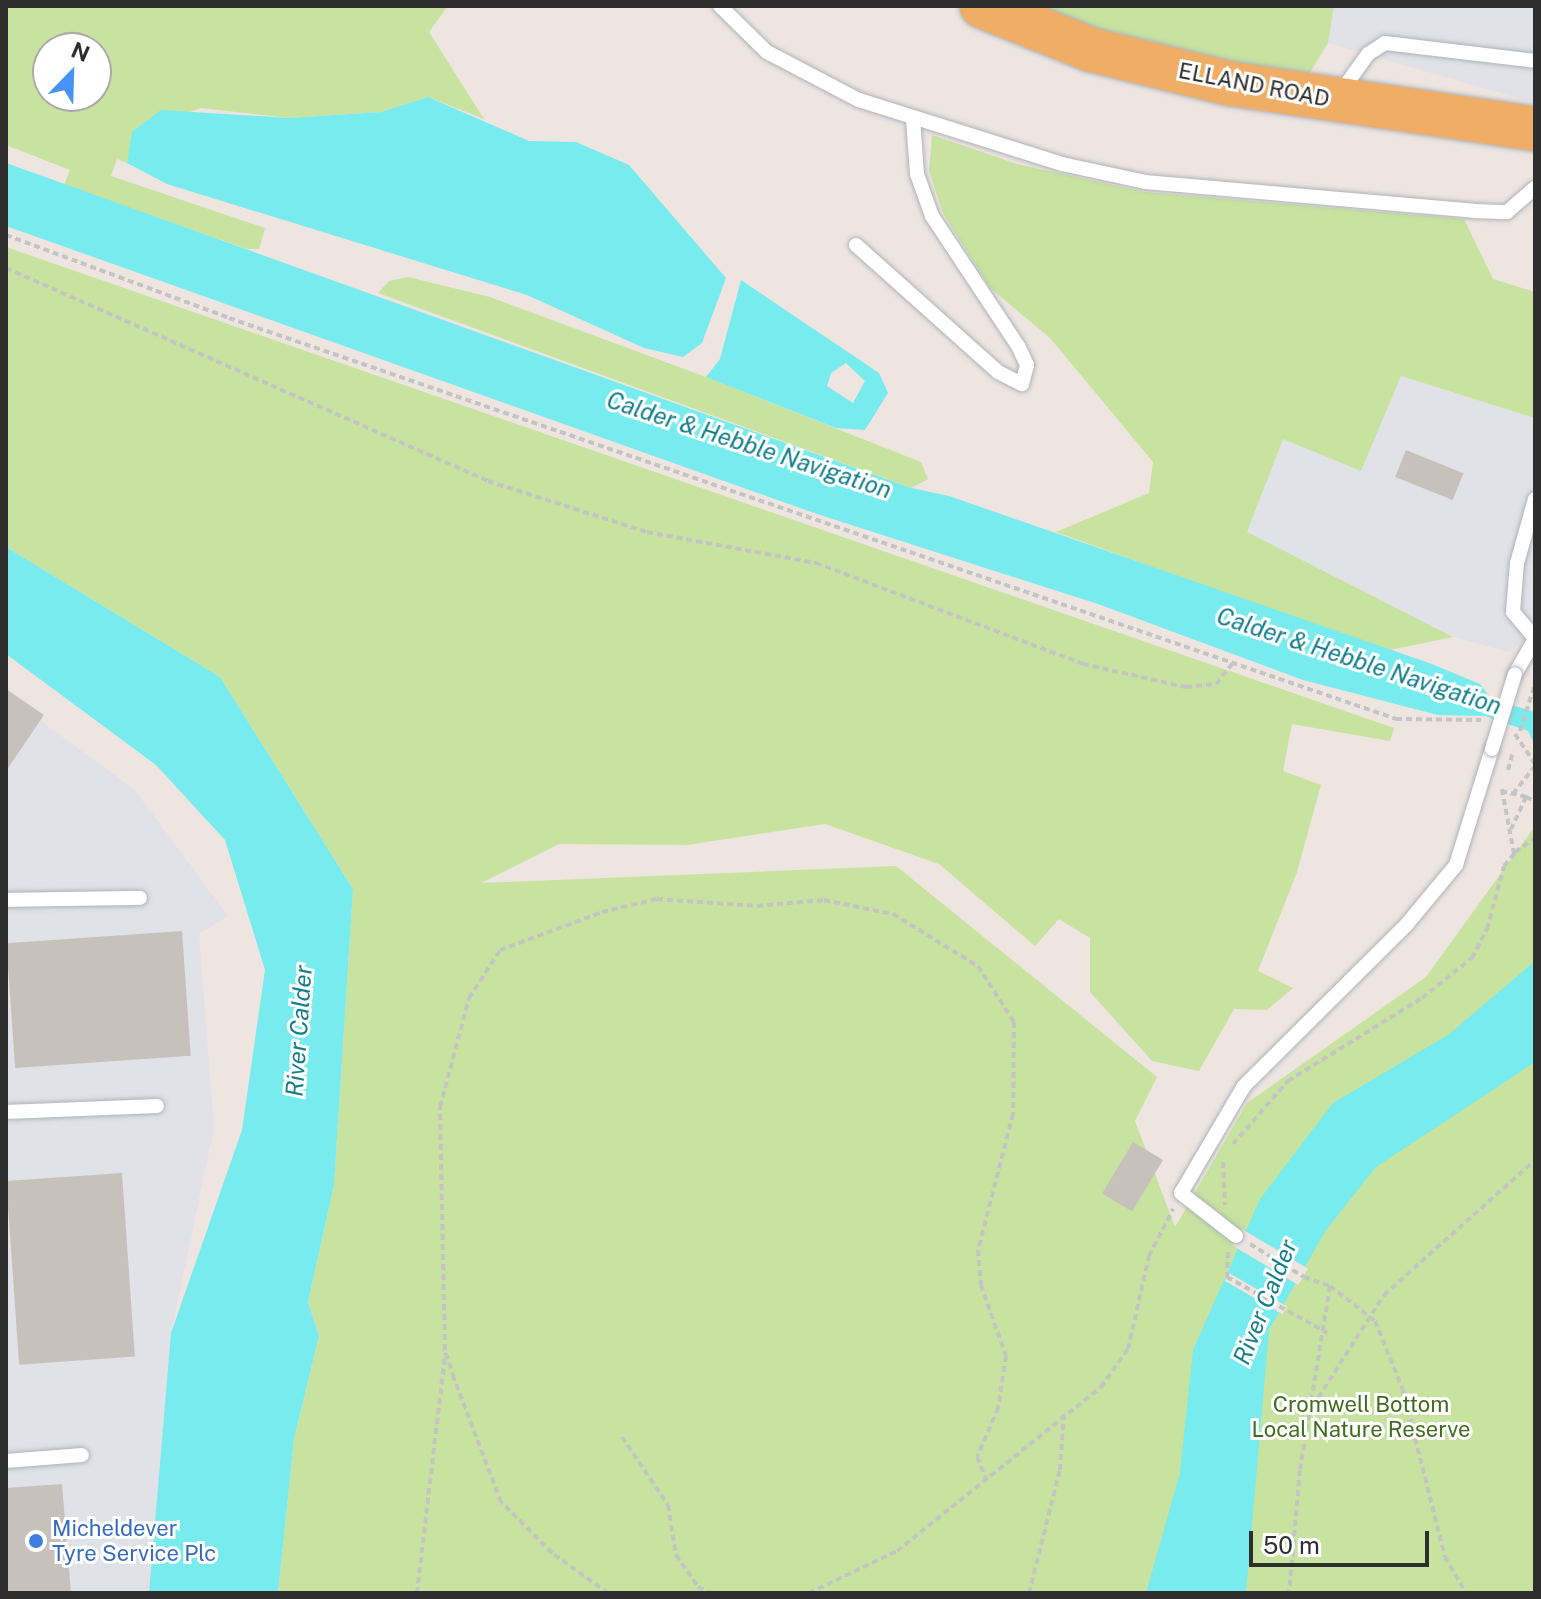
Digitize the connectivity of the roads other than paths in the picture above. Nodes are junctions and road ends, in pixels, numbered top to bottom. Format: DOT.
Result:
graph roads {
  1 [pos="982,6"];
  2 [pos="728,7"];
  3 [pos="1535,61"];
  4 [pos="1335,100"];
  5 [pos="913,118"];
  6 [pos="1535,129"];
  7 [pos="1535,188"];
  8 [pos="856,245"];
  9 [pos="1535,499"];
  10 [pos="1535,639"];
  11 [pos="140,898"];
  12 [pos="6,900"];
  13 [pos="157,1106"];
  14 [pos="6,1112"];
  15 [pos="1234,1234"];
  16 [pos="82,1455"];
  17 [pos="6,1461"];
  1 -- 4 [label="main road, ELLAND ROAD"];
  2 -- 5 [label="lane"];
  3 -- 4 [label="lane"];
  4 -- 6 [label="main road, ELLAND ROAD"];
  5 -- 7 [label="lane"];
  5 -- 8 [label="lane"];
  9 -- 10 [label="lane"];
  10 -- 15 [label="lane, bridge"];
  11 -- 12 [label="lane"];
  13 -- 14 [label="lane"];
  16 -- 17 [label="lane"];
}
